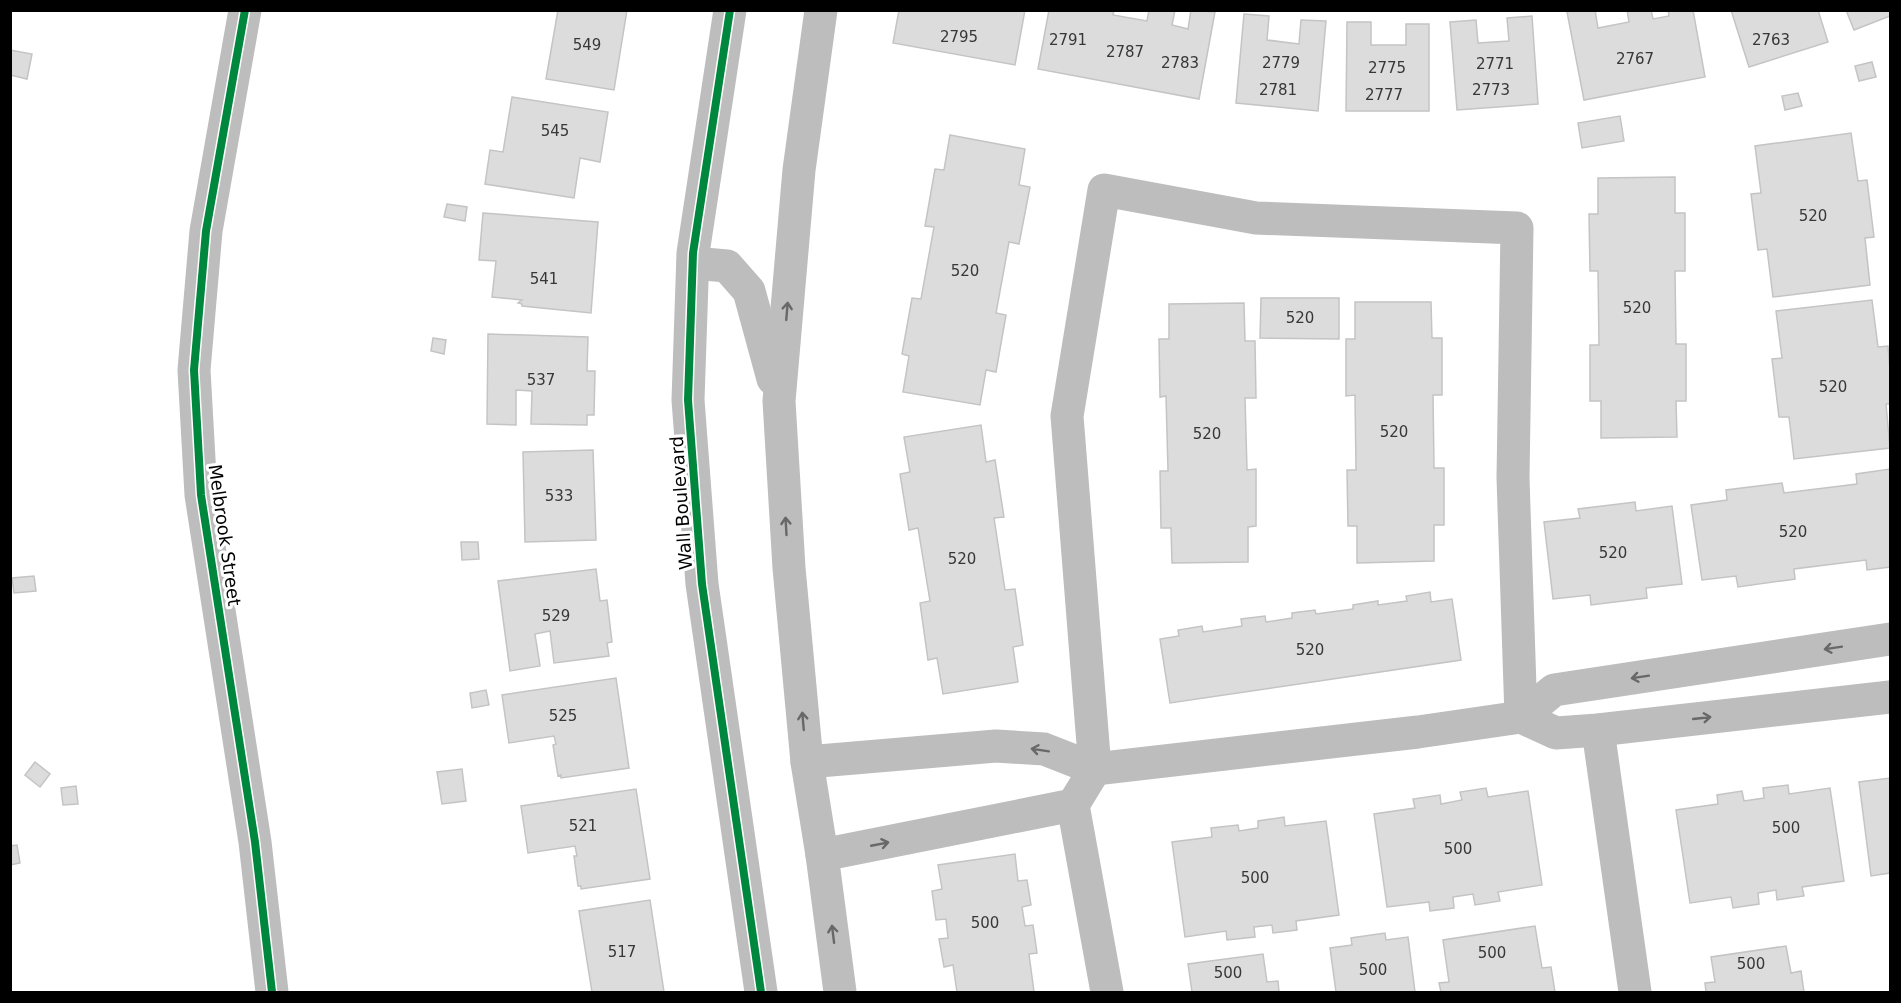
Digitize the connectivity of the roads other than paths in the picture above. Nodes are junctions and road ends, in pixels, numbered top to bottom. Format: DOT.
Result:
graph roads {
  1 [pos="245,10"];
  2 [pos="730,10"];
  3 [pos="821,10"];
  4 [pos="693,263"];
  5 [pos="779,401"];
  6 [pos="1890,639"];
  7 [pos="1890,697"];
  8 [pos="1521,717"];
  9 [pos="1598,730"];
  10 [pos="807,762"];
  11 [pos="1095,769"];
  12 [pos="1073,805"];
  13 [pos="822,855"];
  14 [pos="272,993"];
  15 [pos="761,993"];
  16 [pos="840,993"];
  17 [pos="1107,993"];
  18 [pos="1635,993"];
  1 -- 14 [label="street, Melbrook Street"];
  2 -- 4 [label="street, Wall Boulevard"];
  5 -- 3 [label="street, one-way"];
  4 -- 5 [label="street"];
  4 -- 15 [label="street, Wall Boulevard"];
  10 -- 5 [label="street, one-way"];
  6 -- 8 [label="street, one-way"];
  9 -- 7 [label="street, one-way"];
  8 -- 9 [label="street"];
  8 -- 11 [label="street"];
  8 -- 11 [label="street"];
  9 -- 18 [label="street"];
  11 -- 10 [label="street, one-way"];
  10 -- 13 [label="street"];
  11 -- 12 [label="street"];
  13 -- 12 [label="street, one-way"];
  12 -- 17 [label="street"];
  16 -- 13 [label="street, one-way"];
}
